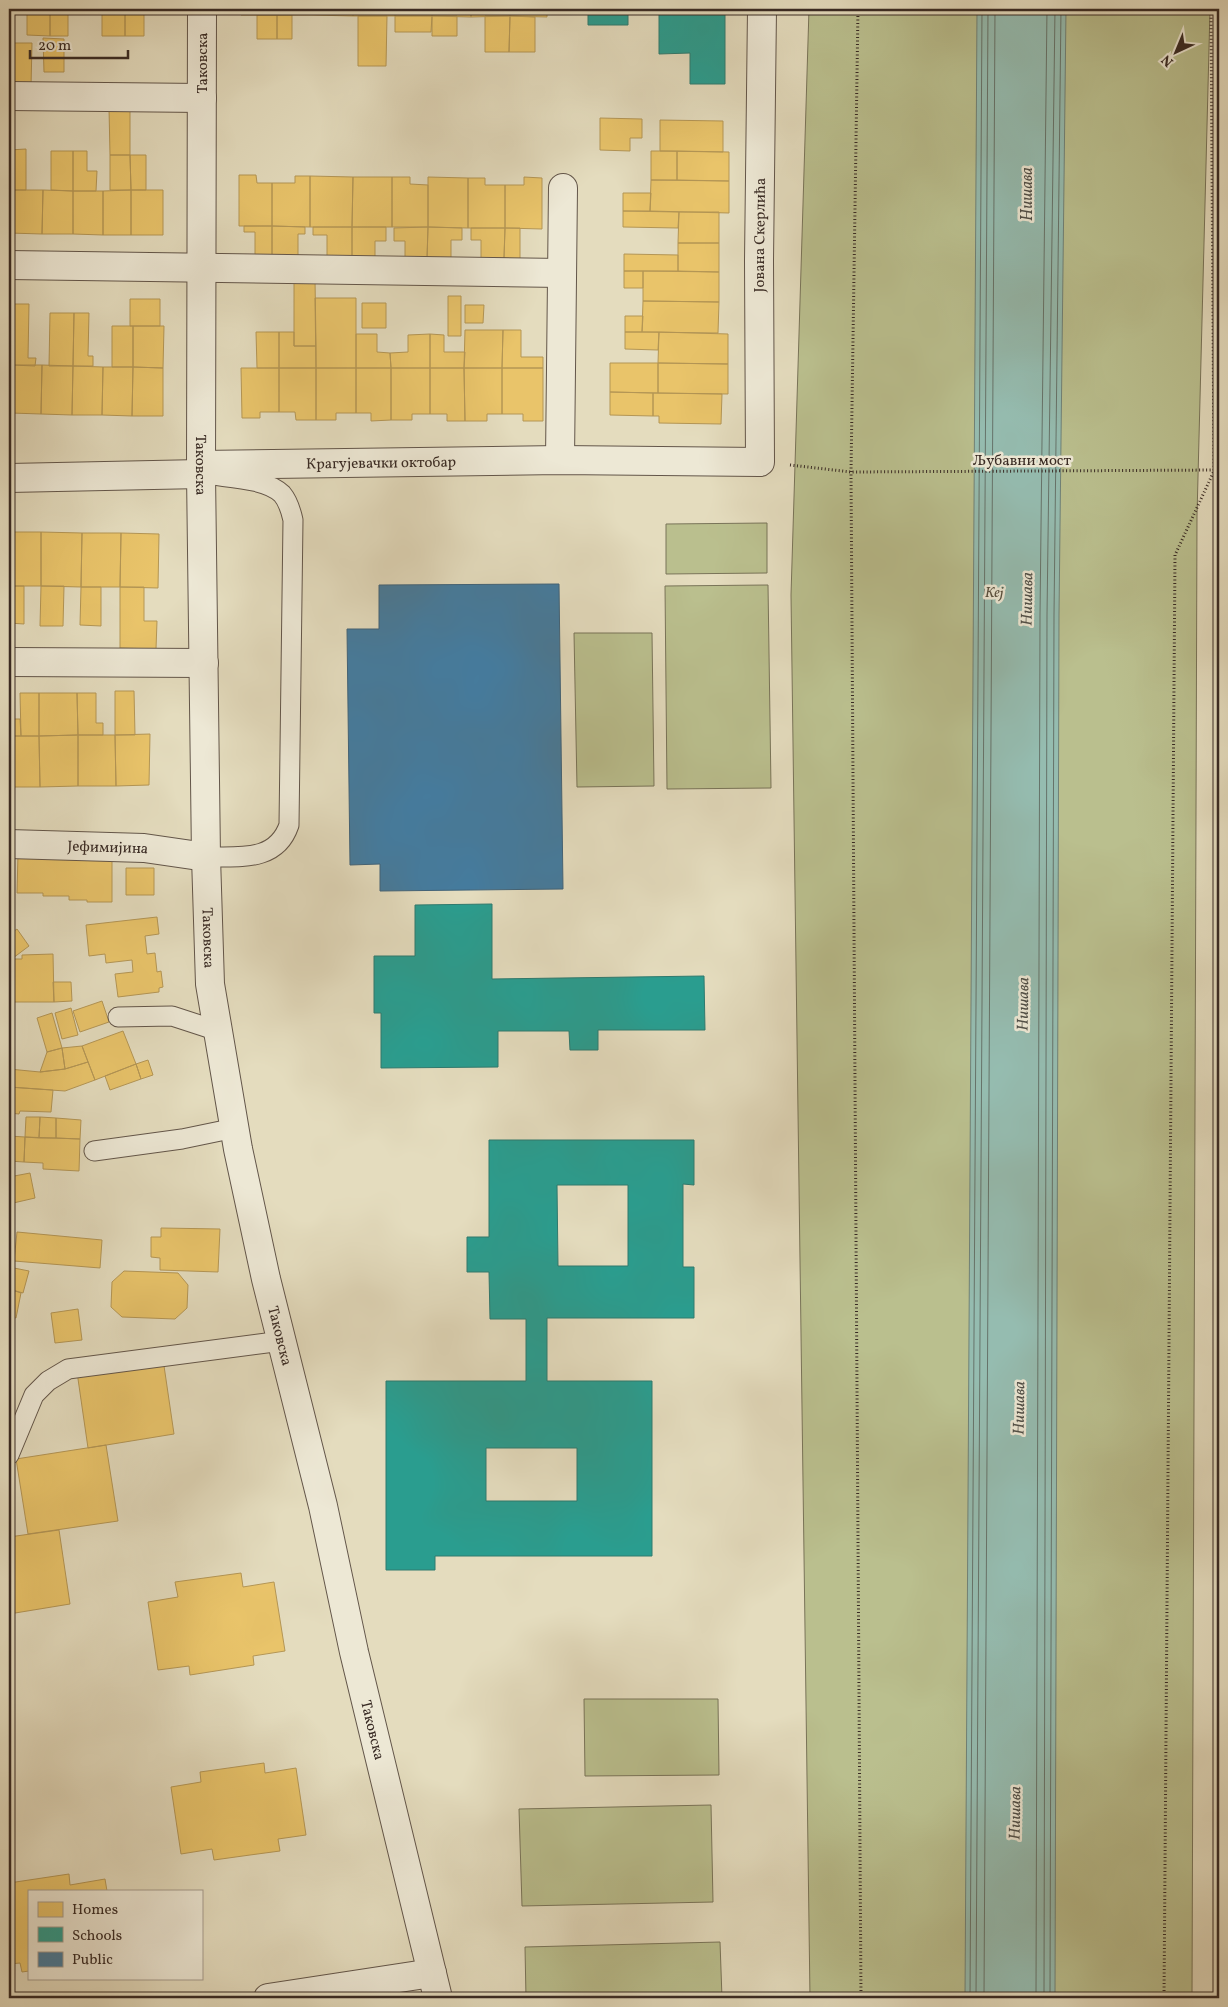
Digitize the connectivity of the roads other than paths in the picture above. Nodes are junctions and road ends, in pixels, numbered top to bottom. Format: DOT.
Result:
graph roads {
  1 [pos="202,9"];
  2 [pos="762,9"];
  3 [pos="9,96"];
  4 [pos="202,98"];
  5 [pos="563,188"];
  6 [pos="9,265"];
  7 [pos="202,268"];
  8 [pos="562,273"];
  9 [pos="560,460"];
  10 [pos="760,462"];
  11 [pos="201,469"];
  12 [pos="9,478"];
  13 [pos="9,662"];
  14 [pos="204,662"];
  15 [pos="9,844"];
  16 [pos="206,857"];
  17 [pos="118,1017"];
  18 [pos="218,1031"];
  19 [pos="235,1128"];
  20 [pos="94,1151"];
  21 [pos="282,1342"];
  22 [pos="9,1455"];
  23 [pos="435,1986"];
  24 [pos="268,1998"];
  1 -- 4 [label="street, Таковска"];
  2 -- 10 [label="street, Јована Скерлића"];
  3 -- 4 [label="street"];
  4 -- 7 [label="street, Таковска"];
  5 -- 8 [label="street"];
  6 -- 7 [label="street"];
  7 -- 8 [label="street"];
  7 -- 11 [label="street, Таковска"];
  8 -- 9 [label="street"];
  9 -- 10 [label="street, Крагујевачки октобар"];
  9 -- 11 [label="street, Крагујевачки октобар"];
  11 -- 12 [label="street, Крагујевачки октобар"];
  11 -- 14 [label="street, Таковска"];
  11 -- 16 [label="lane"];
  13 -- 14 [label="street"];
  14 -- 16 [label="street, Таковска"];
  15 -- 16 [label="street, Јефимијина"];
  16 -- 18 [label="street, Таковска"];
  17 -- 18 [label="lane"];
  18 -- 19 [label="street, Таковска"];
  19 -- 20 [label="lane"];
  19 -- 21 [label="street, Таковска"];
  21 -- 22 [label="lane"];
  21 -- 23 [label="street, Таковска"];
  23 -- 24 [label="street"];
}
